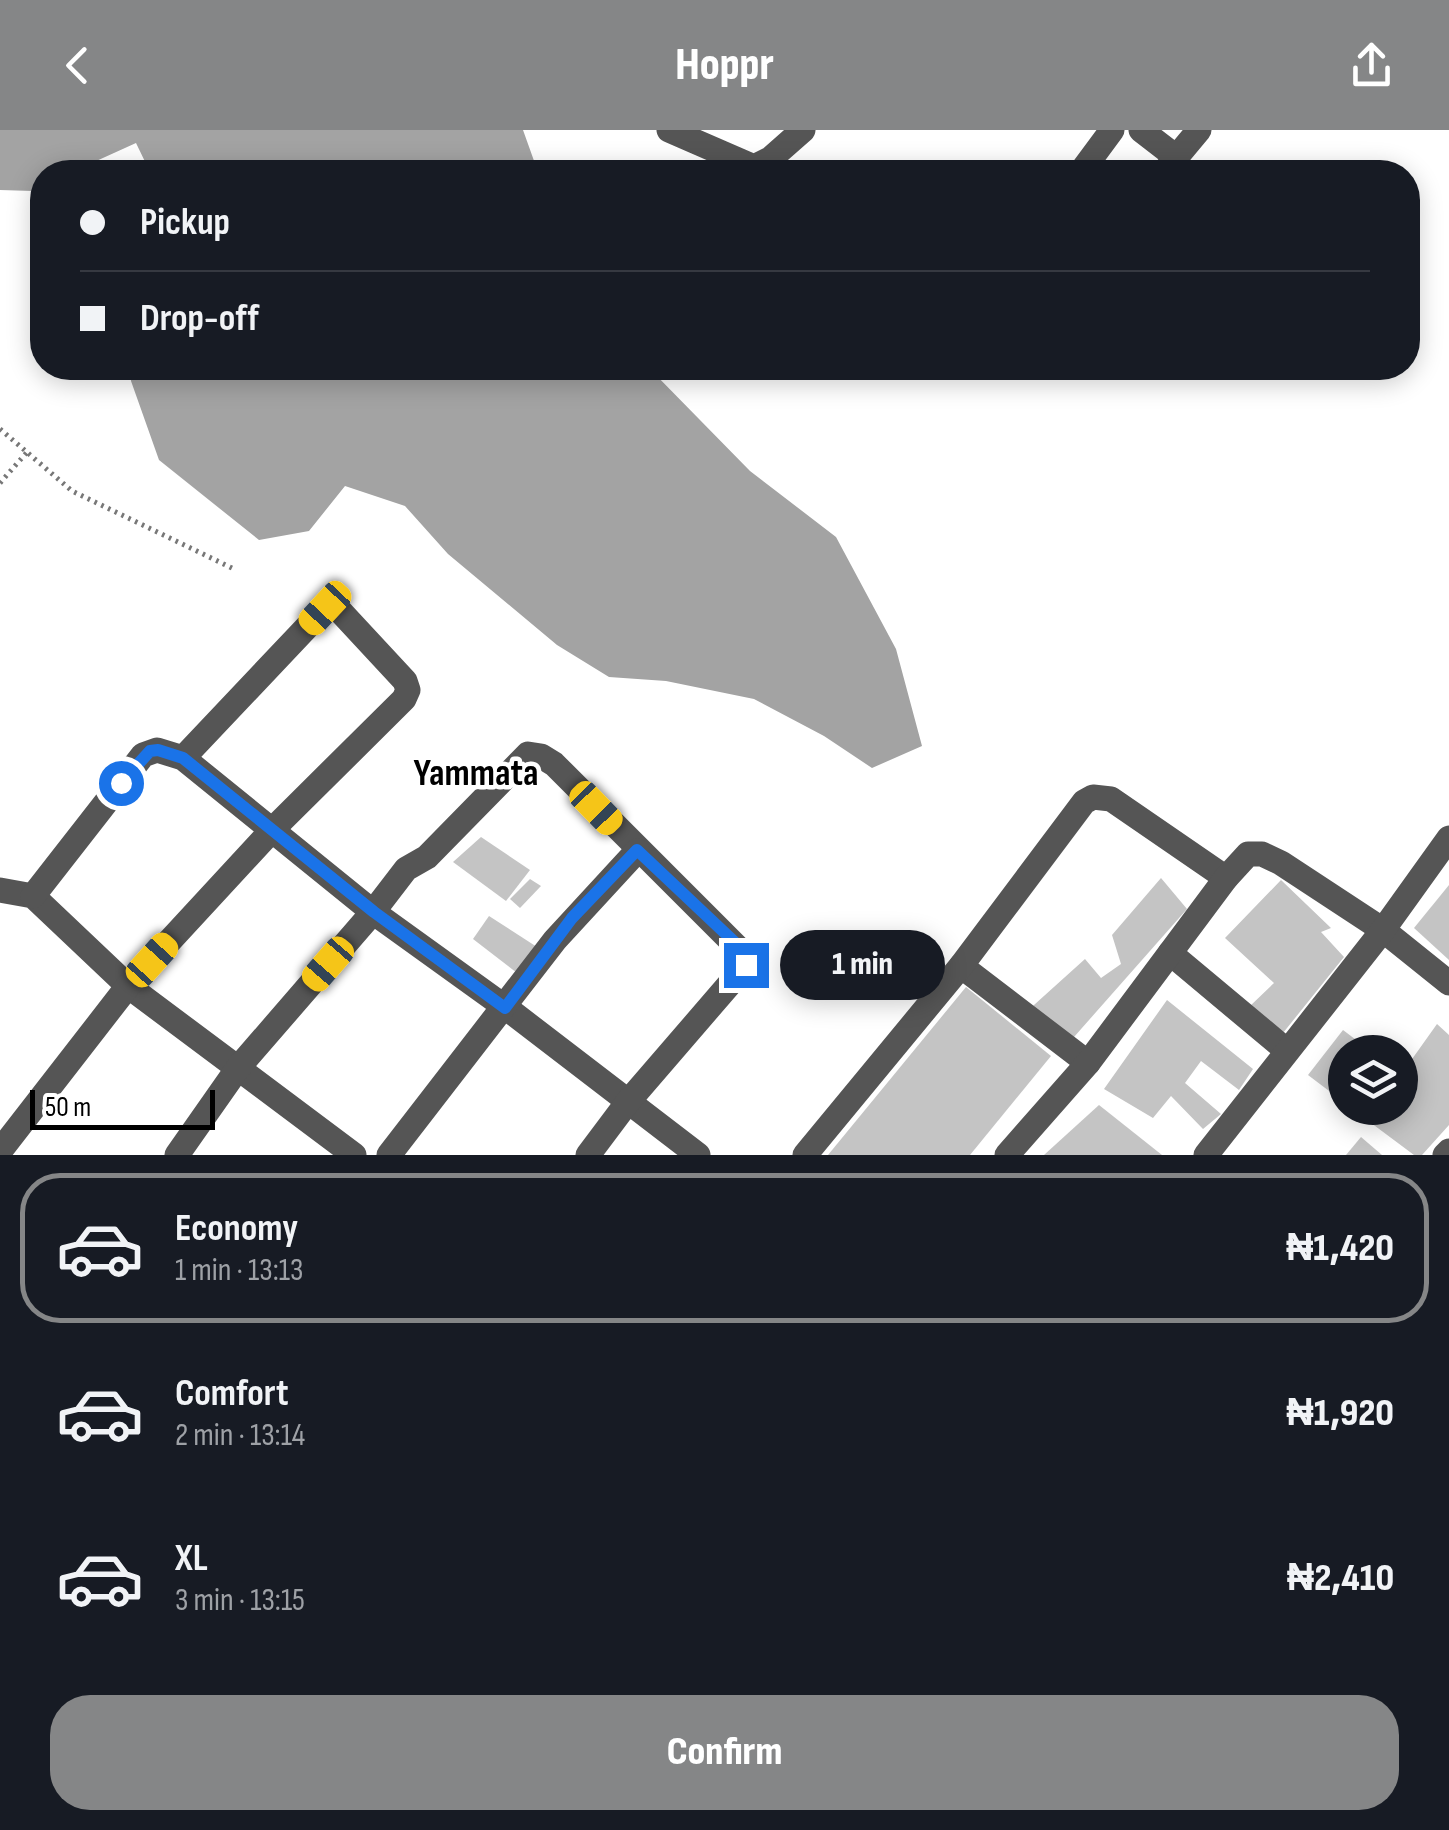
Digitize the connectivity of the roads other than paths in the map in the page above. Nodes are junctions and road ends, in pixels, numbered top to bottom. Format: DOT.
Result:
graph roads {
  1 [pos="669,130"];
  2 [pos="804,130"];
  3 [pos="1112,130"];
  4 [pos="1142,130"];
  5 [pos="1199,130"];
  6 [pos="738,160"];
  7 [pos="768,160"];
  8 [pos="1090,160"];
  9 [pos="1166,160"];
  10 [pos="1174,160"];
  11 [pos="183,758"];
  12 [pos="273,829"];
  13 [pos="1449,838"];
  14 [pos="637,850"];
  15 [pos="1226,878"];
  16 [pos="0,890"];
  17 [pos="32,896"];
  18 [pos="374,912"];
  19 [pos="1384,930"];
  20 [pos="1170,953"];
  21 [pos="961,966"];
  22 [pos="1449,983"];
  23 [pos="128,986"];
  24 [pos="505,1008"];
  25 [pos="1286,1050"];
  26 [pos="1088,1063"];
  27 [pos="238,1068"];
  28 [pos="626,1103"];
  29 [pos="2,1145"];
  30 [pos="1211,1153"];
  31 [pos="177,1155"];
  32 [pos="354,1155"];
  33 [pos="388,1155"];
  34 [pos="588,1155"];
  35 [pos="698,1155"];
  36 [pos="805,1155"];
  37 [pos="1006,1155"];
  1 -- 6 [label="street"];
  2 -- 7 [label="street"];
  3 -- 8 [label="street"];
  4 -- 9 [label="street"];
  5 -- 10 [label="street"];
  11 -- 12 [label="street"];
  11 -- 12 [label="street"];
  11 -- 17 [label="street"];
  12 -- 18 [label="street"];
  12 -- 23 [label="street"];
  13 -- 19 [label="street"];
  14 -- 18 [label="street"];
  14 -- 24 [label="street"];
  14 -- 28 [label="street"];
  15 -- 19 [label="street"];
  15 -- 20 [label="street"];
  15 -- 21 [label="street"];
  16 -- 17 [label="street"];
  17 -- 23 [label="street"];
  18 -- 24 [label="street"];
  18 -- 27 [label="street"];
  19 -- 22 [label="street"];
  19 -- 25 [label="street"];
  20 -- 25 [label="street"];
  20 -- 26 [label="street"];
  21 -- 26 [label="street"];
  21 -- 36 [label="street"];
  23 -- 27 [label="street"];
  23 -- 29 [label="street"];
  24 -- 28 [label="street"];
  24 -- 33 [label="street"];
  25 -- 30 [label="street"];
  26 -- 37 [label="street"];
  27 -- 31 [label="street"];
  27 -- 32 [label="street"];
  28 -- 34 [label="street"];
  28 -- 35 [label="street"];
}
